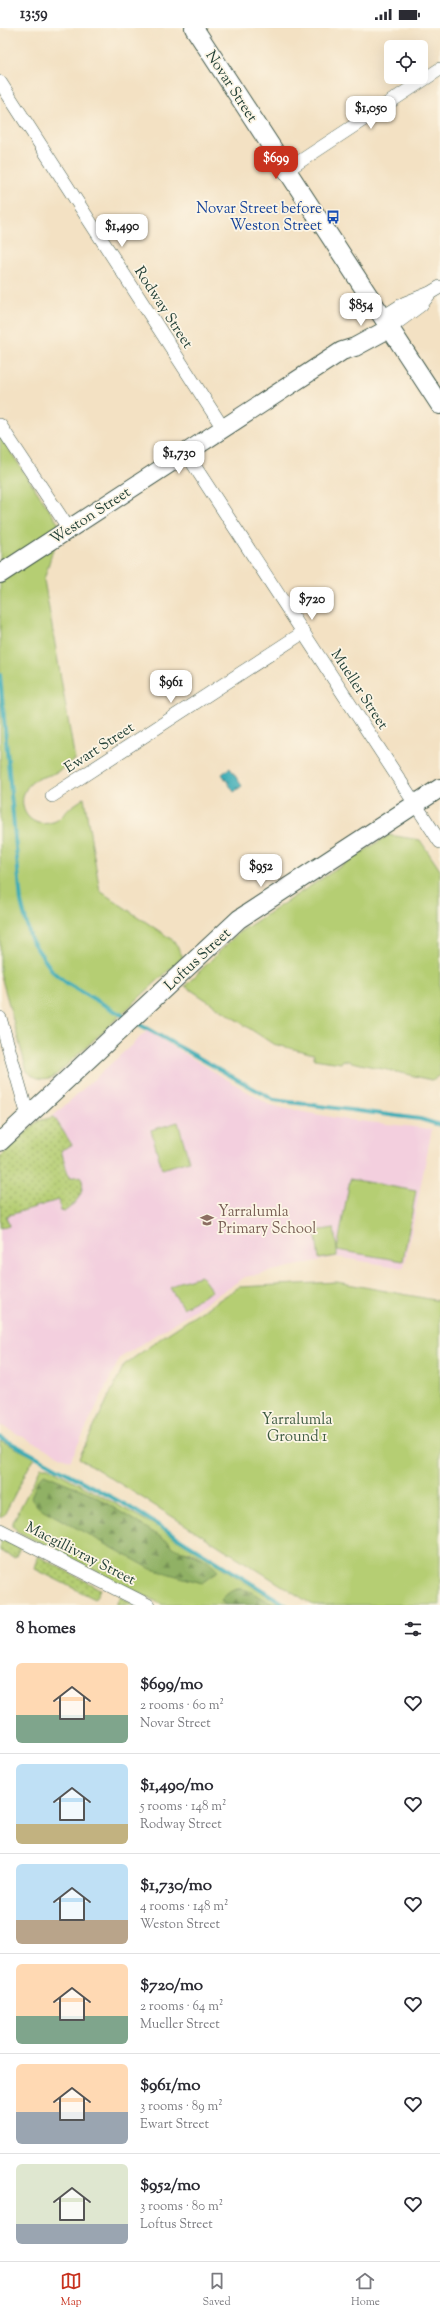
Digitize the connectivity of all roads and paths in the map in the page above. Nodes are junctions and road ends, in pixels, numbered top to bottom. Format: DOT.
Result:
graph roads {
  1 [pos="194,28"];
  2 [pos="440,69"];
  3 [pos="0,82"];
  4 [pos="287,170"];
  5 [pos="435,290"];
  6 [pos="386,322"];
  7 [pos="440,405"];
  8 [pos="0,424"];
  9 [pos="223,428"];
  10 [pos="186,453"];
  11 [pos="69,529"];
  12 [pos="0,574"];
  13 [pos="304,632"];
  14 [pos="440,788"];
  15 [pos="52,796"];
  16 [pos="416,804"];
  17 [pos="440,842"];
  18 [pos="0,1018"];
  19 [pos="28,1116"];
  20 [pos="0,1142"];
  21 [pos="0,1530"];
  22 [pos="148,1605"];
  1 -- 4 [label="street, Novar Street"];
  2 -- 4 [label="street"];
  3 -- 9 [label="street, Rodway Street"];
  4 -- 6 [label="street, Novar Street"];
  5 -- 6 [label="street, Weston Street"];
  6 -- 7 [label="street, Novar Street"];
  6 -- 9 [label="street, Weston Street"];
  8 -- 11 [label="street"];
  9 -- 10 [label="street, Weston Street"];
  10 -- 11 [label="street, Weston Street"];
  10 -- 13 [label="street, Mueller Street"];
  11 -- 12 [label="street, Weston Street"];
  13 -- 15 [label="street, Ewart Street"];
  13 -- 16 [label="street, Mueller Street"];
  14 -- 16 [label="street, Loftus Street"];
  16 -- 17 [label="street, Mueller Street"];
  16 -- 19 [label="street, Loftus Street"];
  18 -- 19 [label="street"];
  19 -- 20 [label="street, Loftus Street"];
  21 -- 22 [label="street, Macgillivray Street"];
}
